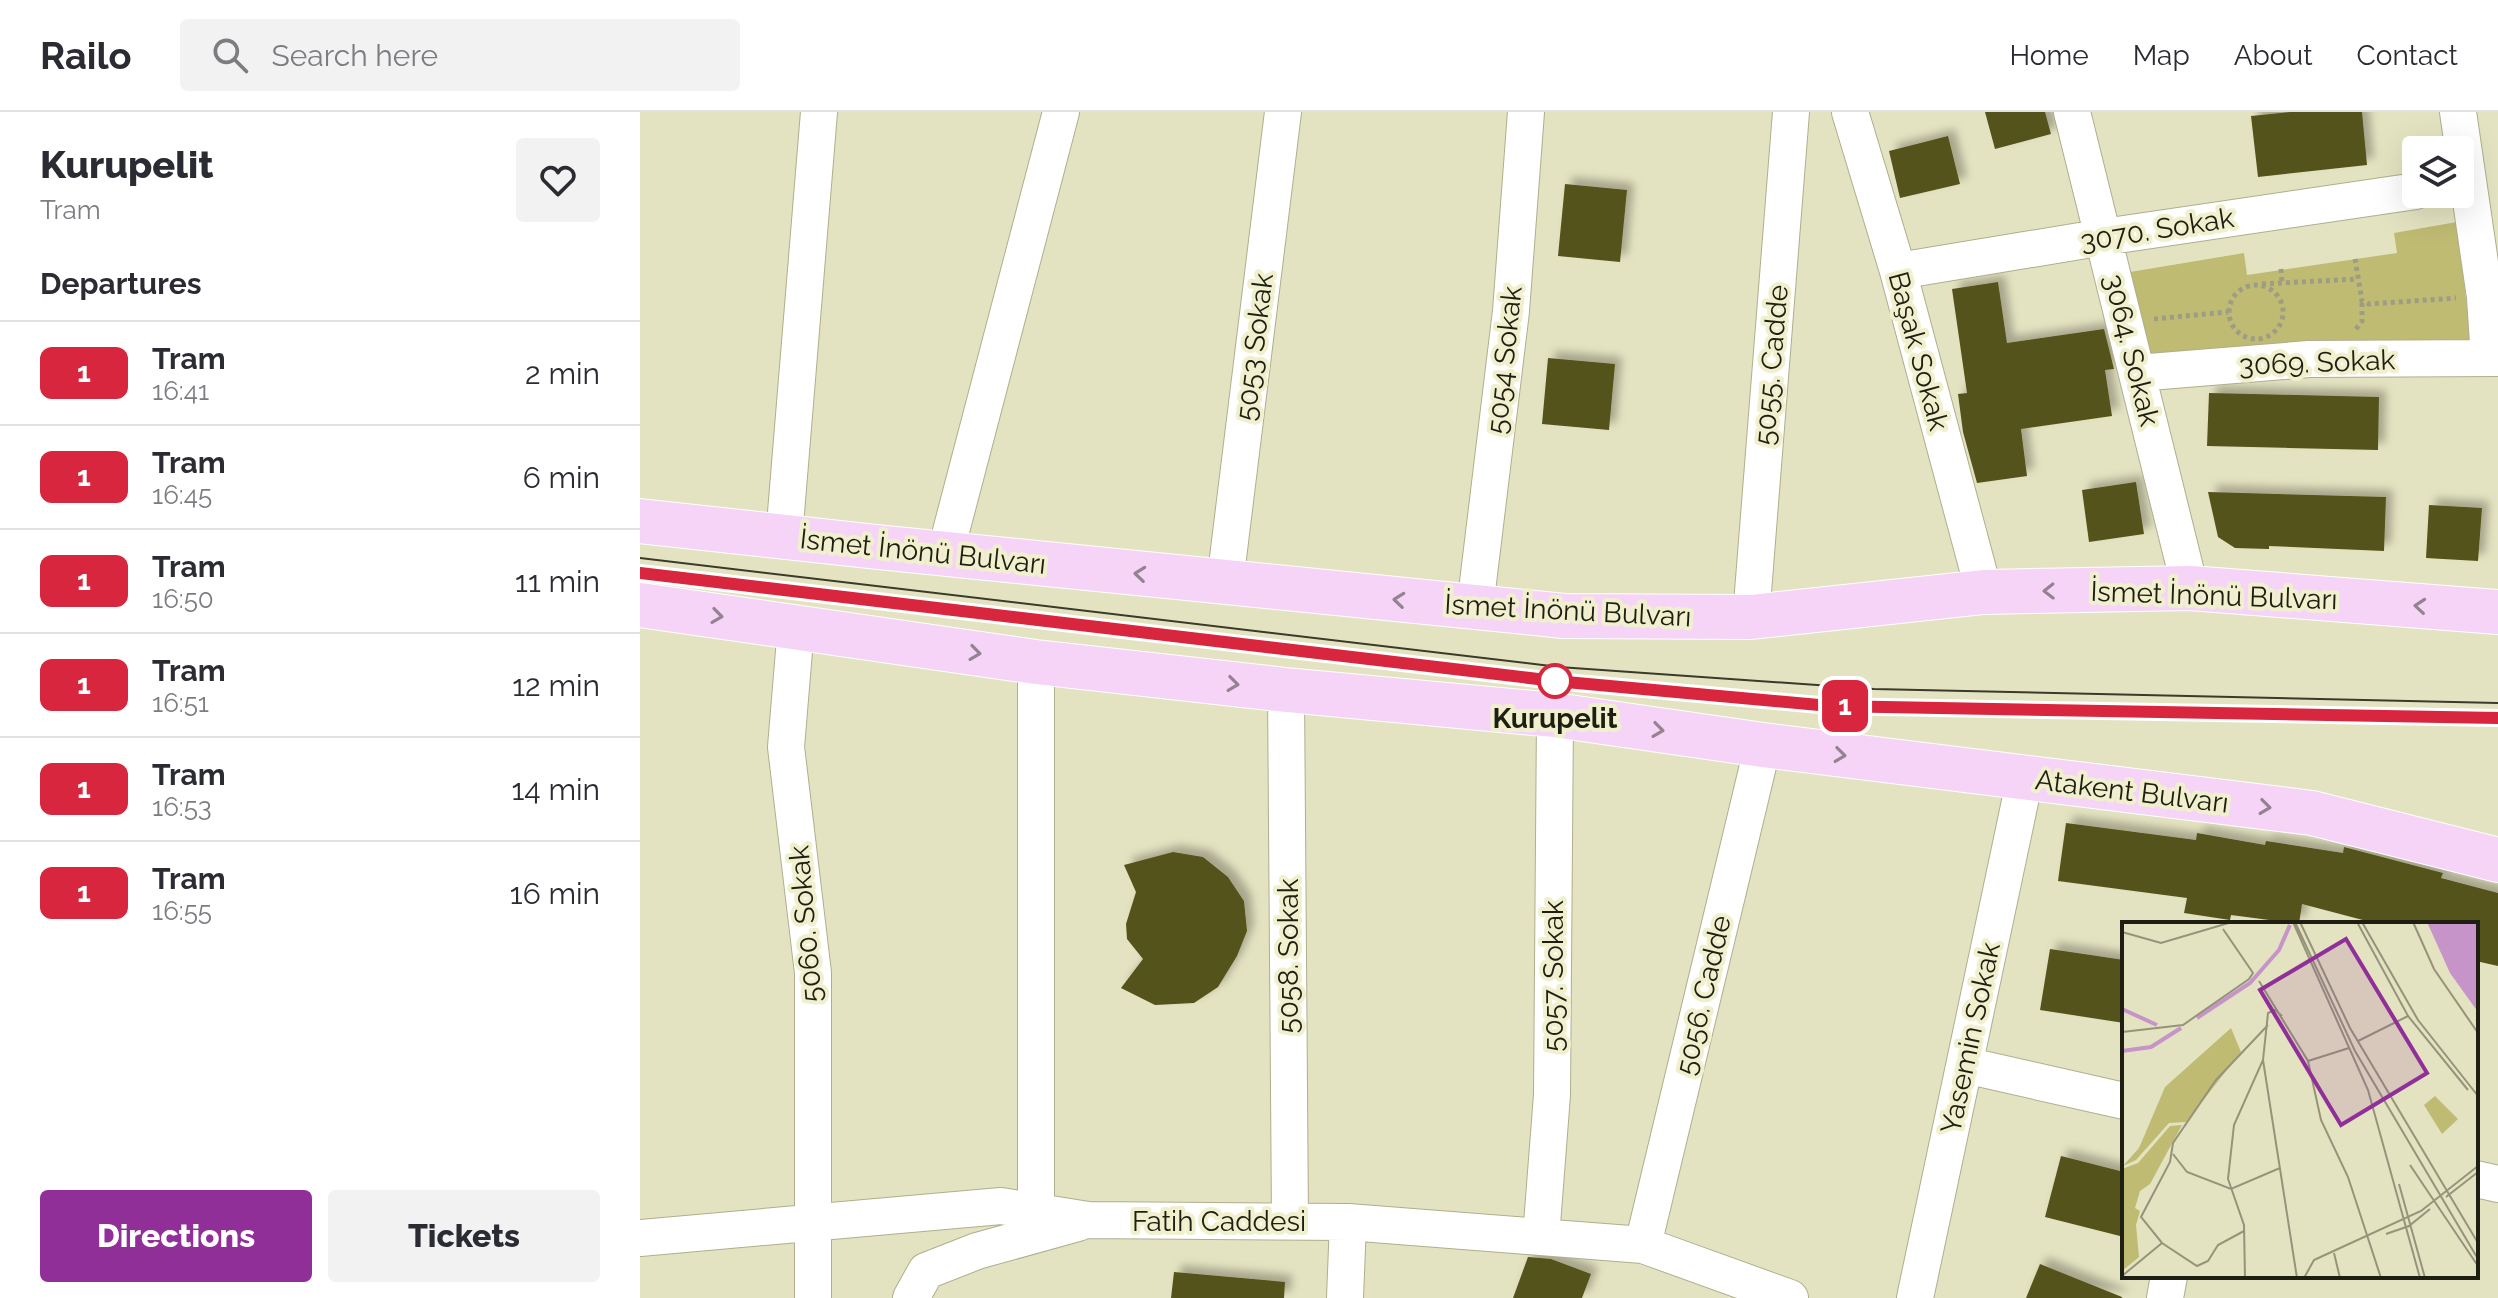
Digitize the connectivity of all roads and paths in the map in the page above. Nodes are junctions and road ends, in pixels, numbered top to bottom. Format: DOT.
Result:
graph roads {
  1 [pos="819,112"];
  2 [pos="1061,112"];
  3 [pos="1283,112"];
  4 [pos="1526,112"];
  5 [pos="1791,112"];
  6 [pos="1850,112"];
  7 [pos="2072,112"];
  8 [pos="2458,112"];
  9 [pos="2476,182"];
  10 [pos="2402,193"];
  11 [pos="2104,237"];
  12 [pos="2355,259"];
  13 [pos="2281,269"];
  14 [pos="1898,271"];
  15 [pos="2357,279"];
  16 [pos="2282,283"];
  17 [pos="2260,284"];
  18 [pos="2485,297"];
  19 [pos="2228,312"];
  20 [pos="2124,321"];
  21 [pos="2494,358"];
  22 [pos="2137,373"];
  23 [pos="640,521"];
  24 [pos="784,537"];
  25 [pos="945,554"];
  26 [pos="1225,582"];
  27 [pos="2190,588"];
  28 [pos="1984,592"];
  29 [pos="640,605"];
  30 [pos="1475,607"];
  31 [pos="2498,612"];
  32 [pos="1751,617"];
  33 [pos="796,627"];
  34 [pos="1036,662"];
  35 [pos="1286,690"];
  36 [pos="1555,715"];
  37 [pos="1763,745"];
  38 [pos="2025,778"];
  39 [pos="2498,860"];
  40 [pos="1965,1065"];
  41 [pos="2122,1101"];
  42 [pos="2478,1179"];
  43 [pos="2498,1184"];
  44 [pos="1036,1212"];
  45 [pos="1088,1220"];
  46 [pos="1290,1221"];
  47 [pos="815,1222"];
  48 [pos="1348,1222"];
  49 [pos="1541,1237"];
  50 [pos="640,1238"];
  51 [pos="1643,1245"];
  52 [pos="2169,1278"];
  53 [pos="813,1298"];
  54 [pos="911,1298"];
  55 [pos="1345,1298"];
  56 [pos="1790,1298"];
  57 [pos="1915,1298"];
  58 [pos="2165,1298"];
  1 -- 24 [label="street"];
  2 -- 25 [label="street"];
  3 -- 26 [label="street, 5053 Sokak"];
  4 -- 30 [label="street, 5054 Sokak"];
  5 -- 32 [label="street, 5055. Cadde"];
  6 -- 14 [label="street, Başak Sokak"];
  7 -- 11 [label="street, 3064. Sokak"];
  8 -- 9 [label="street"];
  9 -- 18 [label="street"];
  10 -- 11 [label="street, 3070. Sokak"];
  11 -- 14 [label="street, 3070. Sokak"];
  11 -- 20 [label="street, 3064. Sokak"];
  12 -- 15 [label="path"];
  13 -- 16 [label="path"];
  14 -- 28 [label="street, Başak Sokak"];
  15 -- 16 [label="path"];
  15 -- 18 [label="path"];
  16 -- 17 [label="path"];
  17 -- 19 [label="path"];
  17 -- 19 [label="path"];
  18 -- 21 [label="street"];
  19 -- 20 [label="path"];
  20 -- 22 [label="street, 3064. Sokak"];
  21 -- 22 [label="street, 3069. Sokak"];
  22 -- 27 [label="street, 3064. Sokak"];
  23 -- 24 [label="main road, İsmet İnönü Bulvarı"];
  24 -- 25 [label="main road, İsmet İnönü Bulvarı"];
  26 -- 25 [label="main road, İsmet İnönü Bulvarı, one-way"];
  30 -- 26 [label="main road, İsmet İnönü Bulvarı, one-way"];
  27 -- 28 [label="main road, İsmet İnönü Bulvarı, one-way"];
  31 -- 27 [label="main road, İsmet İnönü Bulvarı, one-way"];
  28 -- 32 [label="main road, İsmet İnönü Bulvarı"];
  29 -- 33 [label="main road, one-way"];
  30 -- 32 [label="main road, İsmet İnönü Bulvarı"];
  33 -- 34 [label="main road, one-way"];
  33 -- 47 [label="street, 5060. Sokak"];
  34 -- 35 [label="main road, one-way"];
  34 -- 44 [label="street"];
  35 -- 36 [label="main road"];
  35 -- 46 [label="street, 5058. Sokak"];
  36 -- 37 [label="main road, one-way"];
  36 -- 49 [label="street, 5057. Sokak"];
  37 -- 38 [label="main road, Atakent Bulvarı, one-way"];
  37 -- 51 [label="street, 5056. Cadde"];
  38 -- 39 [label="main road, Atakent Bulvarı, one-way"];
  38 -- 40 [label="street, Yasemin Sokak"];
  40 -- 41 [label="street"];
  40 -- 57 [label="street, Yasemin Sokak"];
  42 -- 43 [label="street"];
  44 -- 45 [label="street, Fatih Caddesi"];
  44 -- 47 [label="street, Fatih Caddesi"];
  45 -- 46 [label="street, Fatih Caddesi"];
  45 -- 54 [label="street"];
  46 -- 48 [label="street, Fatih Caddesi"];
  47 -- 50 [label="street, Fatih Caddesi"];
  47 -- 53 [label="street, 5060. Sokak"];
  48 -- 49 [label="street, Fatih Caddesi"];
  48 -- 55 [label="street"];
  49 -- 51 [label="street, Fatih Caddesi"];
  51 -- 56 [label="street, Fatih Caddesi"];
  52 -- 58 [label="street"];
}
